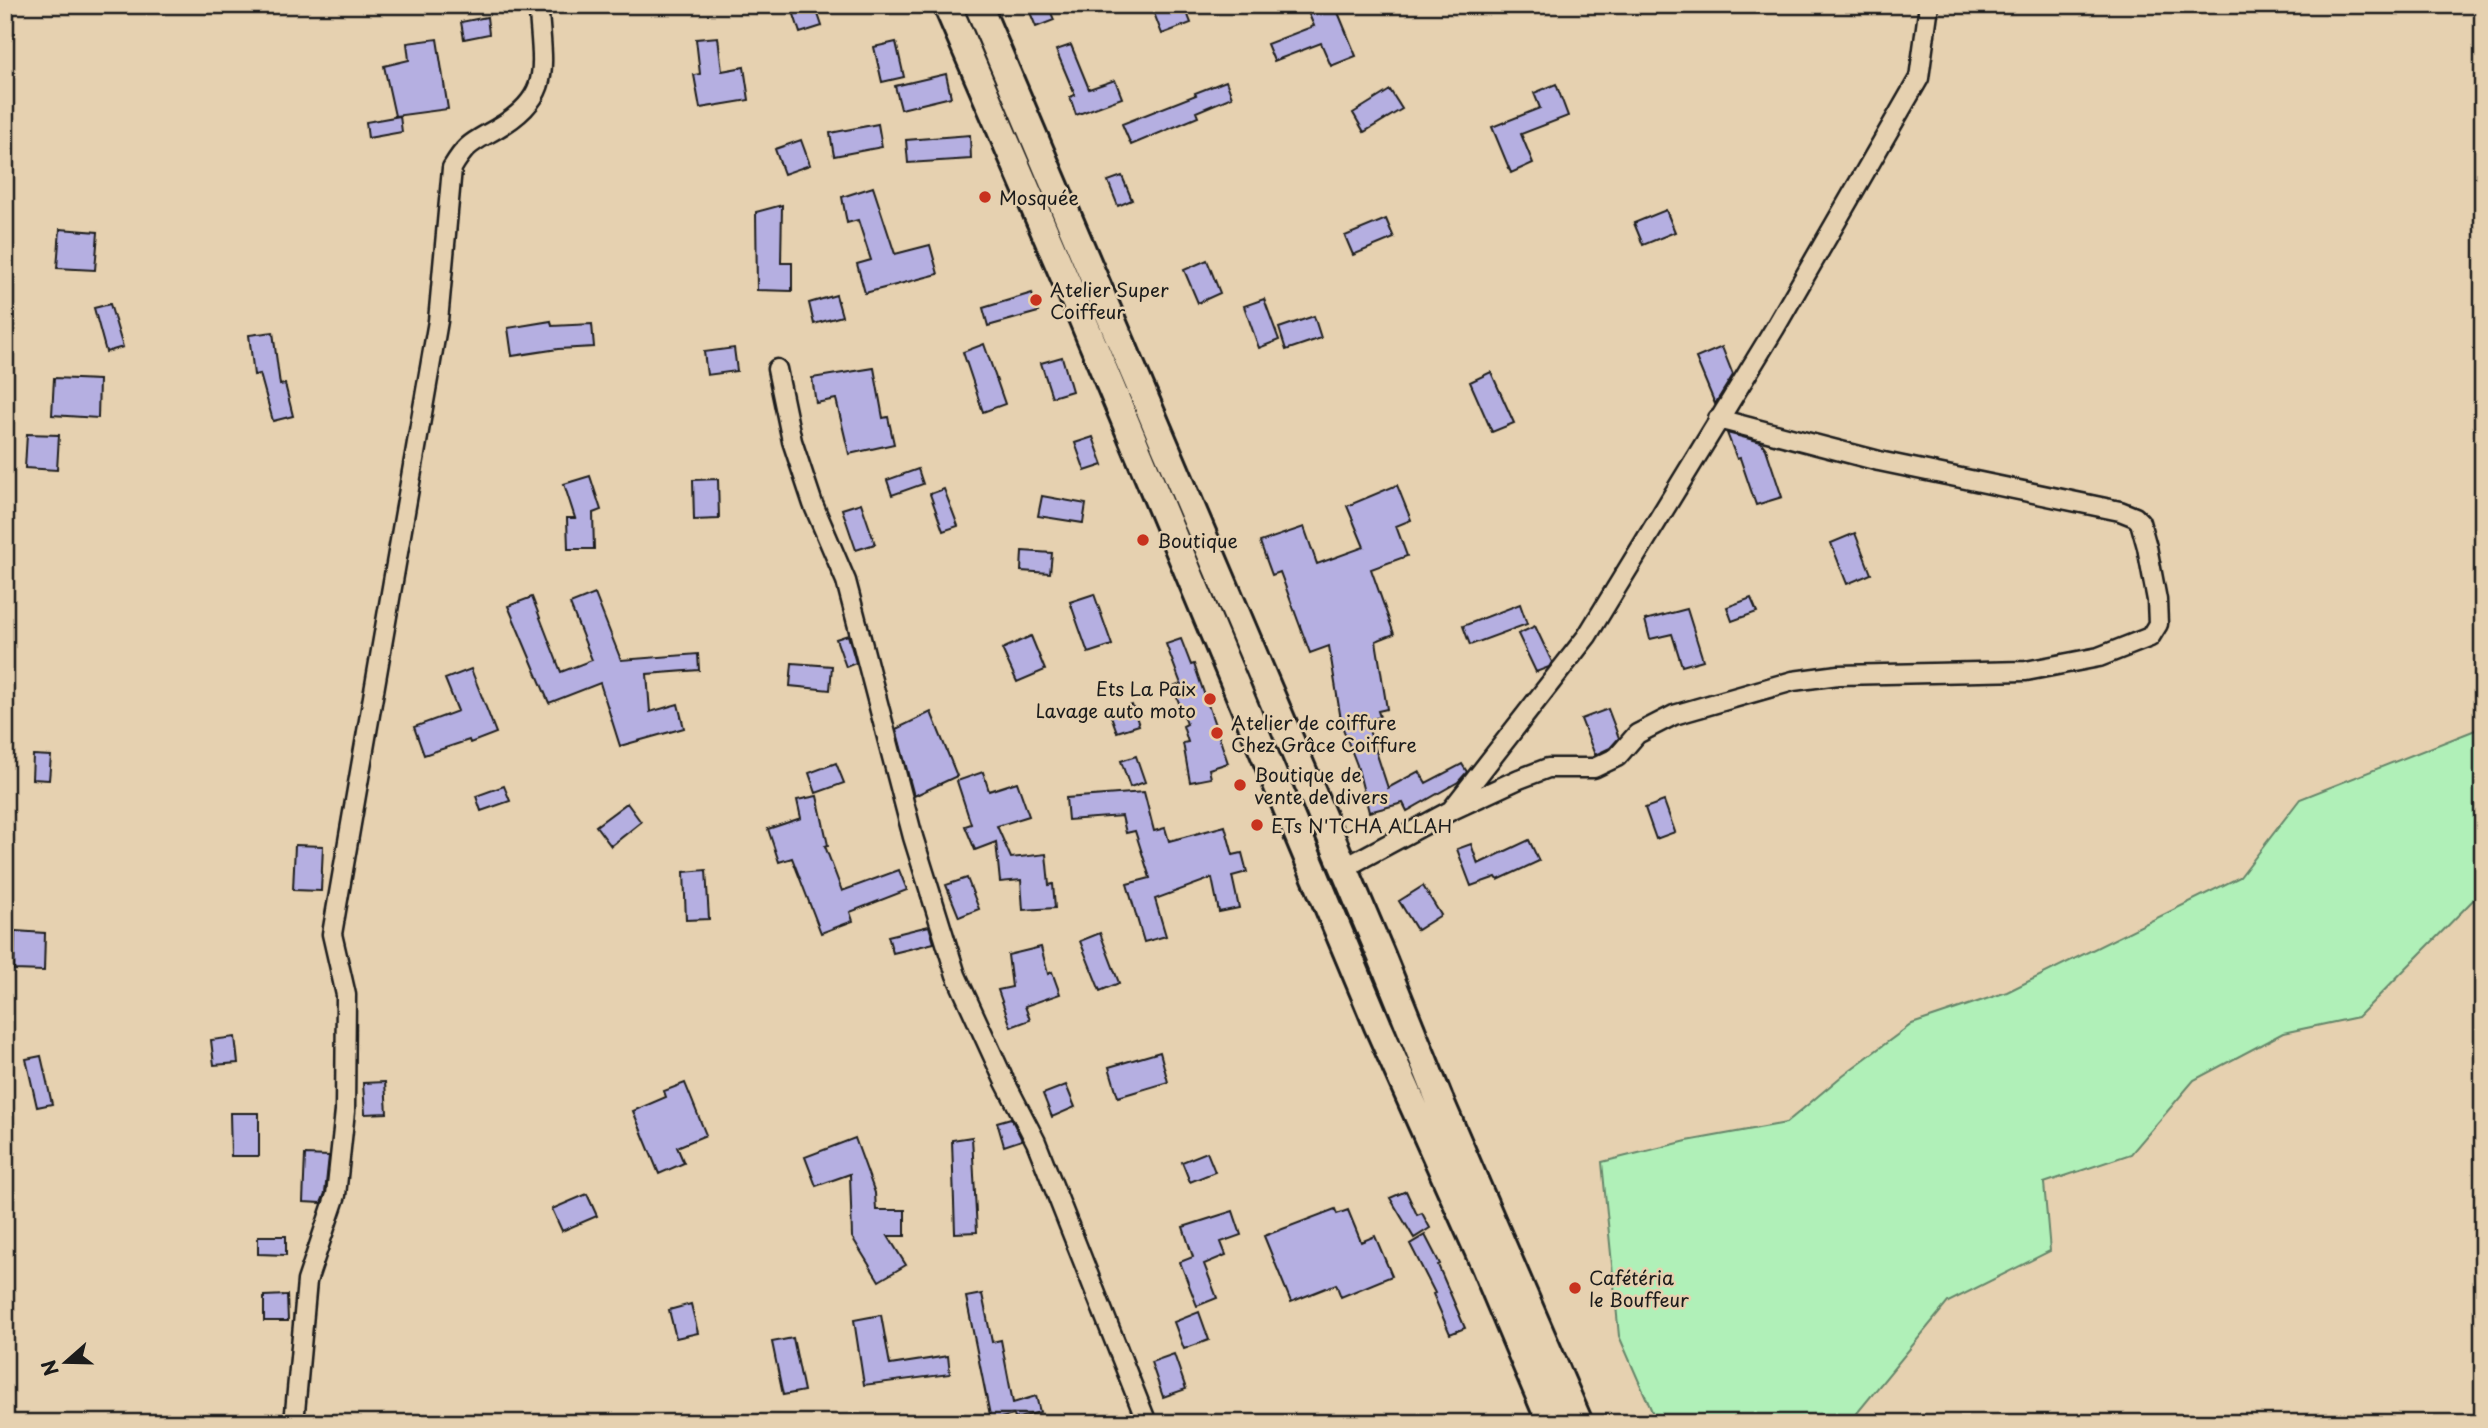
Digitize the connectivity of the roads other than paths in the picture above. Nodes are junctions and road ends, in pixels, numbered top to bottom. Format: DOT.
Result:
graph roads {
  1 [pos="537,5"];
  2 [pos="947,5"];
  3 [pos="978,5"];
  4 [pos="1929,5"];
  5 [pos="777,369"];
  6 [pos="1718,419"];
  7 [pos="1450,811"];
  8 [pos="1344,868"];
  9 [pos="294,1423"];
  10 [pos="1147,1423"];
  11 [pos="1551,1423"];
  12 [pos="1579,1423"];
  1 -- 9 [label="street"];
  2 -- 11 [label="main road"];
  3 -- 8 [label="main road"];
  4 -- 6 [label="street"];
  5 -- 10 [label="street"];
  6 -- 7 [label="street"];
  6 -- 7 [label="street"];
  7 -- 8 [label="street"];
  8 -- 12 [label="main road"];
}
